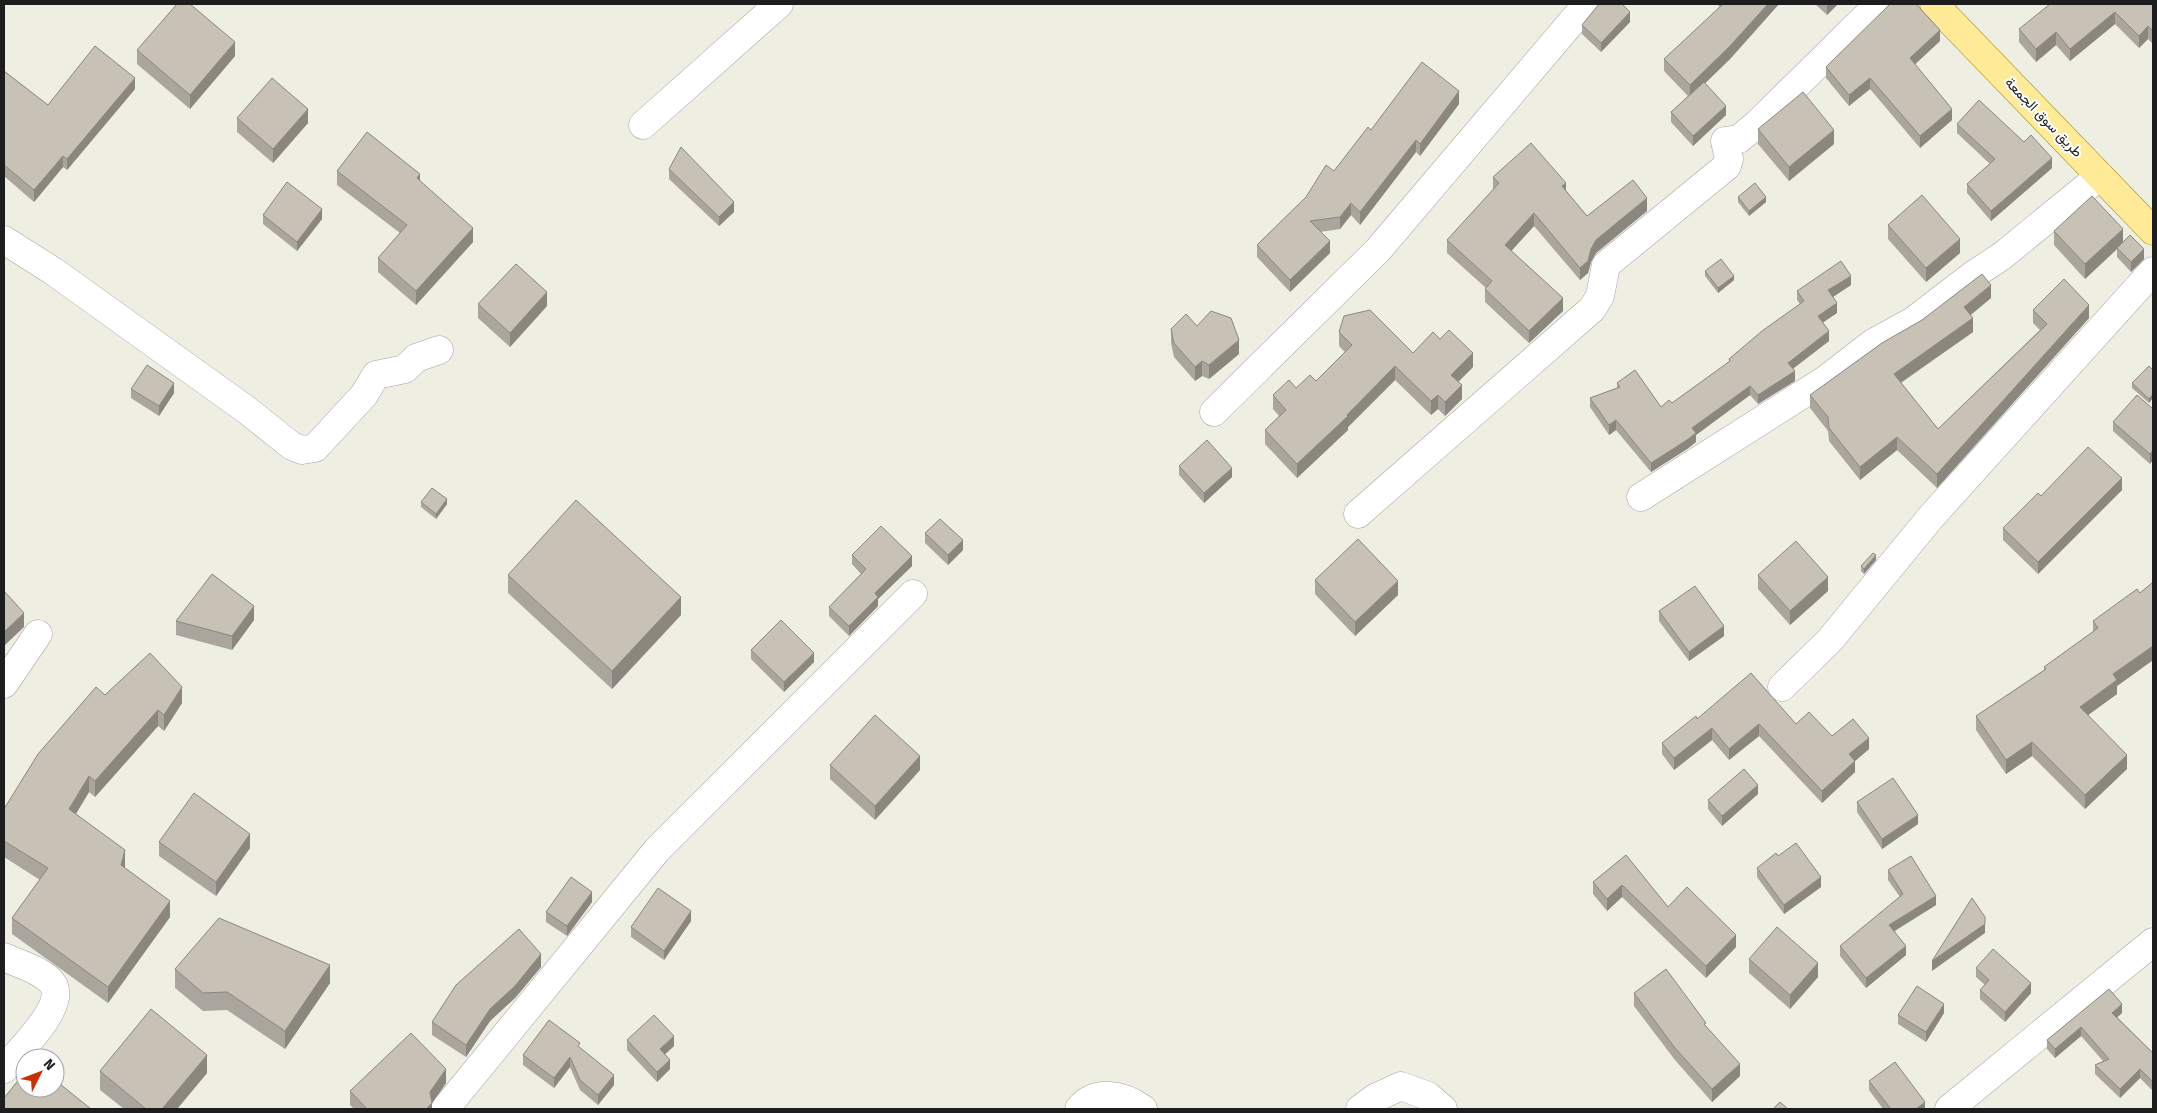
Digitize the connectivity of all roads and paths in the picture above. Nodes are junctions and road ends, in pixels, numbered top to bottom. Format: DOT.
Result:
graph roads {
  1 [pos="779,4"];
  2 [pos="1588,4"];
  3 [pos="1879,4"];
  4 [pos="1942,7"];
  5 [pos="643,125"];
  6 [pos="2100,176"];
  7 [pos="2153,231"];
  8 [pos="4,240"];
  9 [pos="2153,271"];
  10 [pos="439,350"];
  11 [pos="1214,412"];
  12 [pos="1641,497"];
  13 [pos="1358,514"];
  14 [pos="913,594"];
  15 [pos="38,634"];
  16 [pos="4,684"];
  17 [pos="1782,687"];
  18 [pos="2153,942"];
  19 [pos="4,957"];
  20 [pos="4,1070"];
  21 [pos="445,1109"];
  22 [pos="1079,1109"];
  23 [pos="1143,1109"];
  24 [pos="1360,1109"];
  25 [pos="1443,1109"];
  26 [pos="1950,1109"];
  1 -- 5 [label="street"];
  2 -- 11 [label="street"];
  3 -- 13 [label="street"];
  4 -- 6 [label="main road, طريق سوق الجمعة"];
  6 -- 7 [label="main road, طريق سوق الجمعة"];
  6 -- 12 [label="street"];
  8 -- 10 [label="street"];
  9 -- 17 [label="street"];
  14 -- 21 [label="street"];
  15 -- 16 [label="street"];
  18 -- 26 [label="street"];
  19 -- 20 [label="street"];
  22 -- 23 [label="street"];
  24 -- 25 [label="street"];
}
